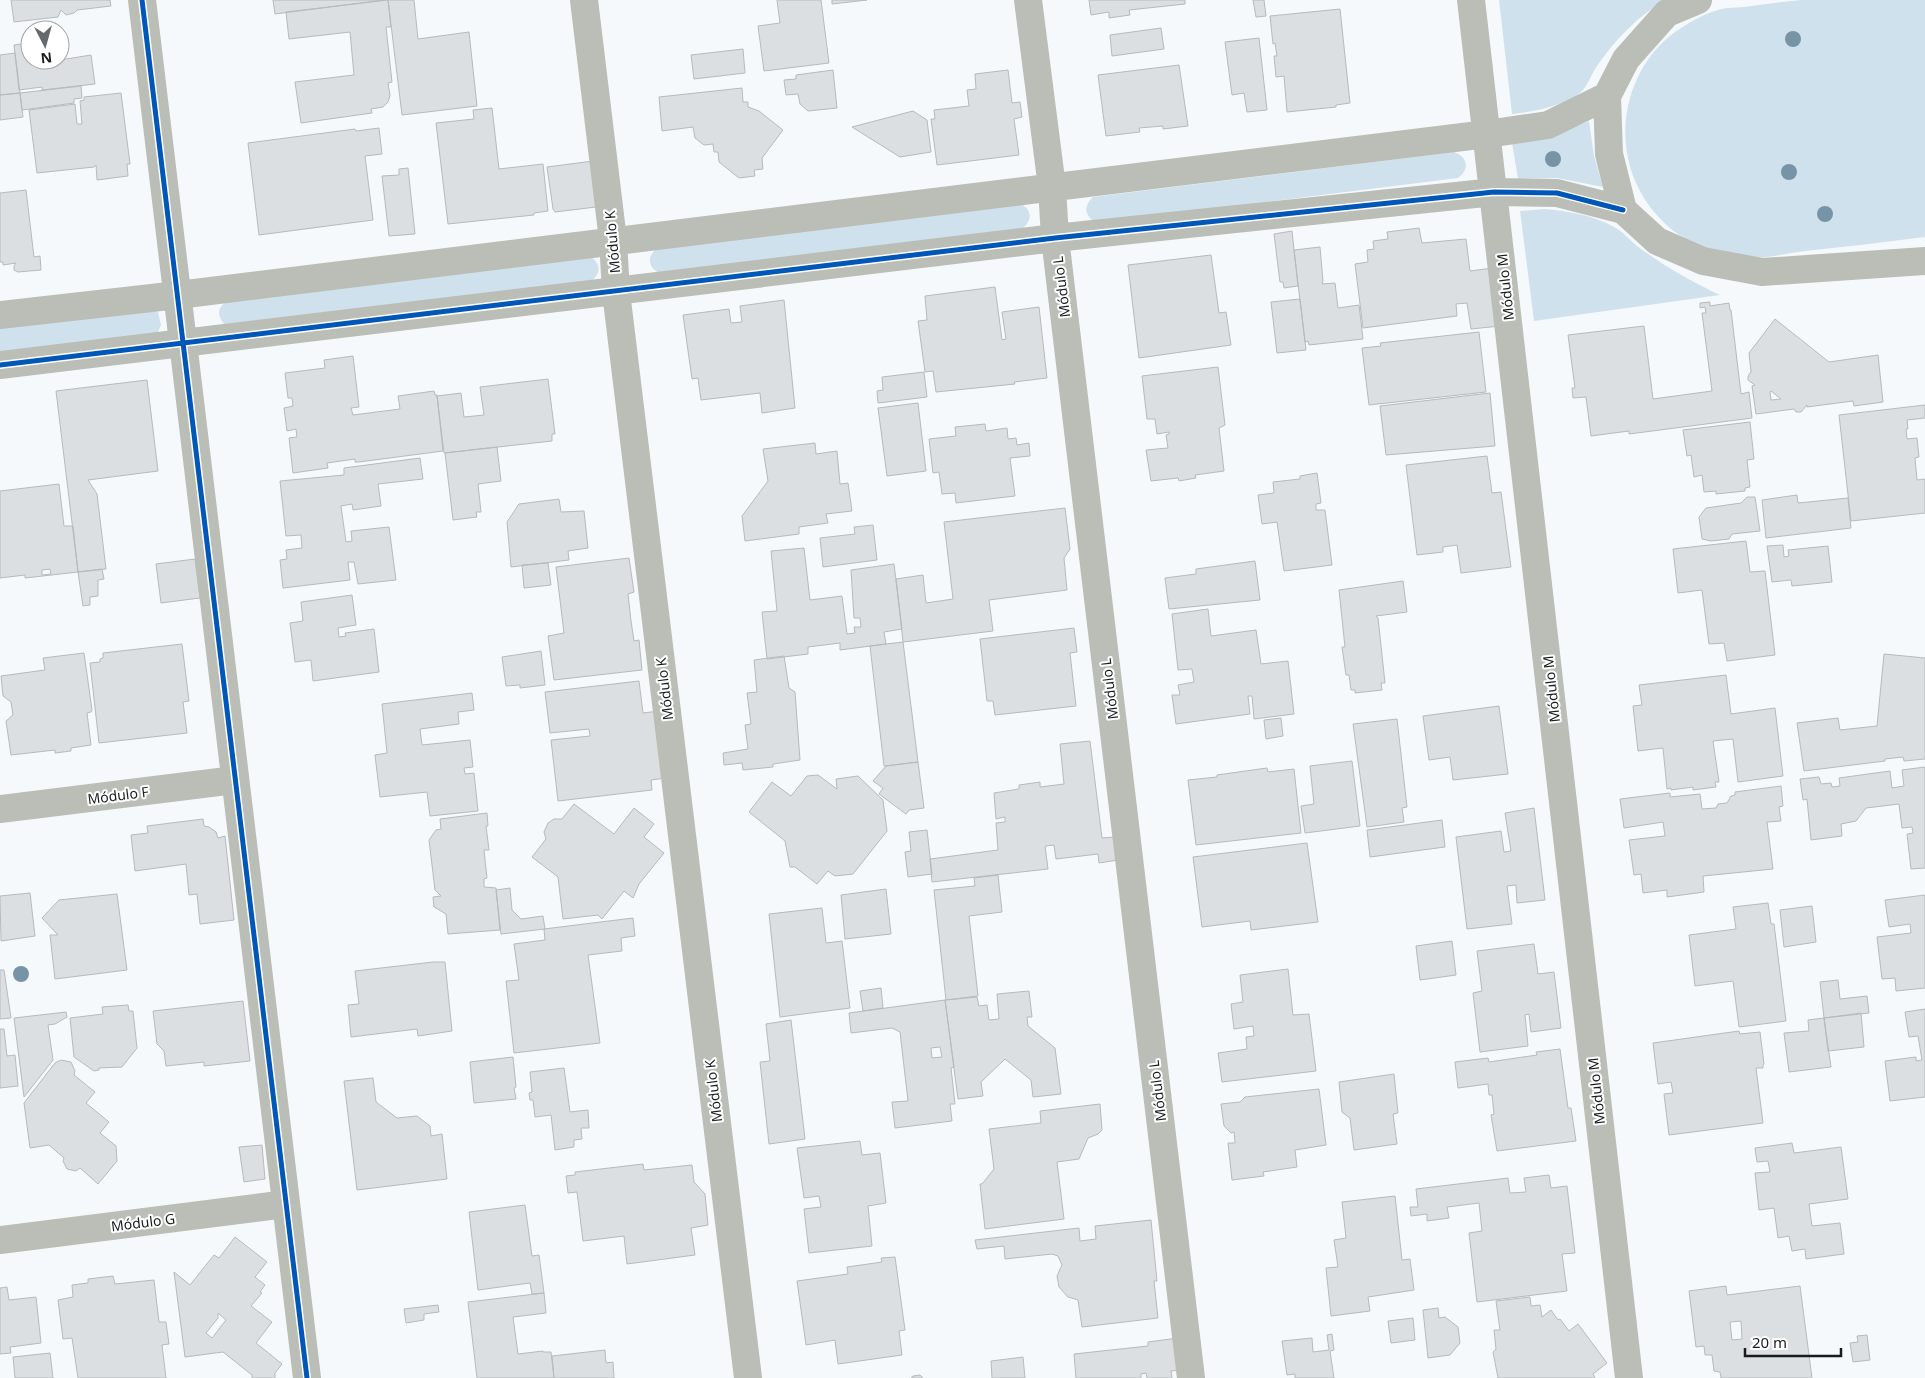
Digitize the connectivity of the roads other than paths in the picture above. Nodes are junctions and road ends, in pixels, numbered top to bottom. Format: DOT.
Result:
graph roads {
  1 [pos="142,0"];
  2 [pos="584,0"];
  3 [pos="1028,0"];
  4 [pos="1471,0"];
  5 [pos="1698,0"];
  6 [pos="1607,96"];
  7 [pos="1487,134"];
  8 [pos="1052,187"];
  9 [pos="1494,192"];
  10 [pos="1623,210"];
  11 [pos="1055,238"];
  12 [pos="613,240"];
  13 [pos="1925,261"];
  14 [pos="616,292"];
  15 [pos="178,295"];
  16 [pos="0,315"];
  17 [pos="184,345"];
  18 [pos="0,365"];
  19 [pos="235,780"];
  20 [pos="0,809"];
  21 [pos="286,1204"];
  22 [pos="0,1240"];
  23 [pos="307,1378"];
  24 [pos="748,1378"];
  25 [pos="1191,1378"];
  26 [pos="1629,1378"];
  1 -- 15 [label="street"];
  2 -- 12 [label="street, Módulo K"];
  3 -- 8 [label="street, Módulo L"];
  4 -- 7 [label="street, Módulo M"];
  5 -- 6 [label="street"];
  6 -- 7 [label="street"];
  6 -- 10 [label="street"];
  7 -- 8 [label="street"];
  7 -- 9 [label="street, Módulo M"];
  8 -- 11 [label="street, Módulo L"];
  8 -- 12 [label="street"];
  9 -- 10 [label="street"];
  9 -- 11 [label="street"];
  9 -- 26 [label="street, Módulo M"];
  10 -- 13 [label="street"];
  11 -- 14 [label="street"];
  11 -- 25 [label="street, Módulo L"];
  12 -- 14 [label="street, Módulo K"];
  12 -- 15 [label="street"];
  14 -- 17 [label="street"];
  14 -- 24 [label="street, Módulo K"];
  15 -- 16 [label="street"];
  15 -- 17 [label="street"];
  17 -- 18 [label="street"];
  17 -- 19 [label="street"];
  19 -- 20 [label="street, Módulo F"];
  19 -- 21 [label="street"];
  21 -- 22 [label="street, Módulo G"];
  21 -- 23 [label="street"];
}
